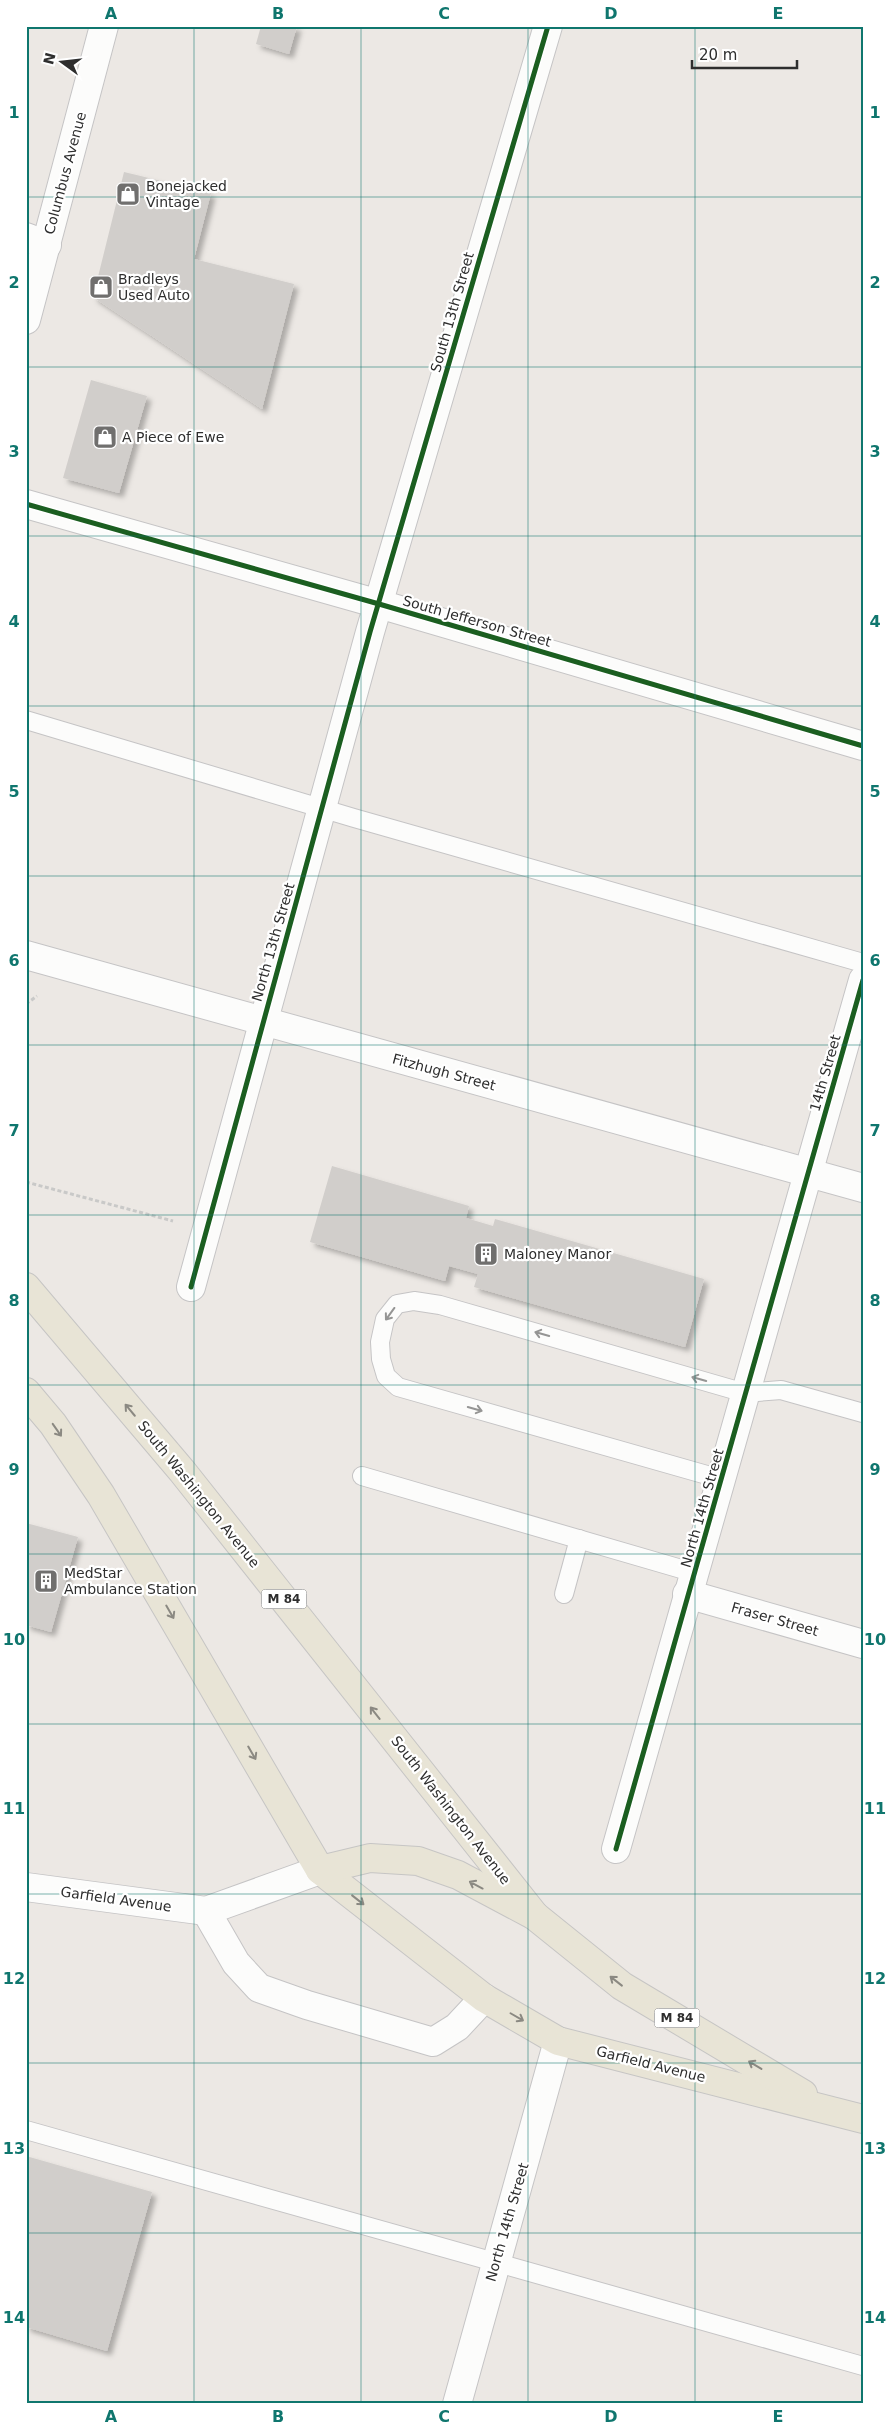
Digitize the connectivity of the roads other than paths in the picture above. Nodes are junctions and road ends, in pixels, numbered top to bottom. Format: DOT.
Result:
graph roads {
  1 [pos="104,26"];
  2 [pos="548,26"];
  3 [pos="36,241"];
  4 [pos="26,320"];
  5 [pos="26,504"];
  6 [pos="379,604"];
  7 [pos="26,720"];
  8 [pos="863,746"];
  9 [pos="323,808"];
  10 [pos="26,955"];
  11 [pos="863,962"];
  12 [pos="863,980"];
  13 [pos="263,1022"];
  14 [pos="809,1172"];
  15 [pos="863,1188"];
  16 [pos="26,1286"];
  17 [pos="191,1287"];
  18 [pos="26,1392"];
  19 [pos="746,1393"];
  20 [pos="863,1414"];
  21 [pos="362,1476"];
  22 [pos="721,1479"];
  23 [pos="579,1539"];
  24 [pos="691,1583"];
  25 [pos="564,1594"];
  26 [pos="863,1644"];
  27 [pos="616,1849"];
  28 [pos="320,1870"];
  29 [pos="26,1888"];
  30 [pos="206,1911"];
  31 [pos="535,1916"];
  32 [pos="484,1998"];
  33 [pos="558,2041"];
  34 [pos="826,2108"];
  35 [pos="863,2118"];
  36 [pos="26,2130"];
  37 [pos="496,2262"];
  38 [pos="863,2366"];
  39 [pos="457,2404"];
  1 -- 3 [label="street, Columbus Avenue"];
  2 -- 6 [label="street, South 13th Street"];
  3 -- 4 [label="street, Columbus Avenue"];
  5 -- 6 [label="street, South Jefferson Street"];
  6 -- 8 [label="street, South Jefferson Street"];
  6 -- 9 [label="street, North 13th Street"];
  7 -- 9 [label="lane"];
  9 -- 11 [label="lane"];
  9 -- 13 [label="street, North 13th Street"];
  10 -- 13 [label="street, Fitzhugh Street"];
  12 -- 14 [label="street, 14th Street"];
  13 -- 14 [label="street, Fitzhugh Street"];
  13 -- 17 [label="street, North 13th Street"];
  14 -- 15 [label="street, Fitzhugh Street"];
  14 -- 19 [label="street, North 14th Street"];
  31 -- 16 [label="main road, South Washington Avenue / M 84, one-way"];
  18 -- 28 [label="main road, M 84, one-way"];
  19 -- 20 [label="lane"];
  19 -- 22 [label="street, North 14th Street"];
  19 -- 22 [label="lane, one-way"];
  21 -- 23 [label="lane"];
  22 -- 24 [label="street, North 14th Street"];
  23 -- 24 [label="lane"];
  23 -- 25 [label="lane"];
  24 -- 26 [label="street, Fraser Street"];
  24 -- 27 [label="street, North 14th Street"];
  28 -- 30 [label="street, Garfield Avenue"];
  31 -- 28 [label="main road, one-way"];
  28 -- 32 [label="main road, Garfield Avenue / M 84, one-way"];
  29 -- 30 [label="street, Garfield Avenue"];
  30 -- 32 [label="street"];
  34 -- 31 [label="main road, Garfield Avenue / M 84, one-way"];
  32 -- 33 [label="main road, Garfield Avenue / M 84, one-way"];
  33 -- 34 [label="main road, Garfield Avenue / M 84"];
  33 -- 37 [label="street, North 14th Street"];
  34 -- 35 [label="main road, Garfield Avenue / M 84"];
  36 -- 37 [label="lane"];
  37 -- 38 [label="lane"];
  37 -- 39 [label="street, North 14th Street"];
}
